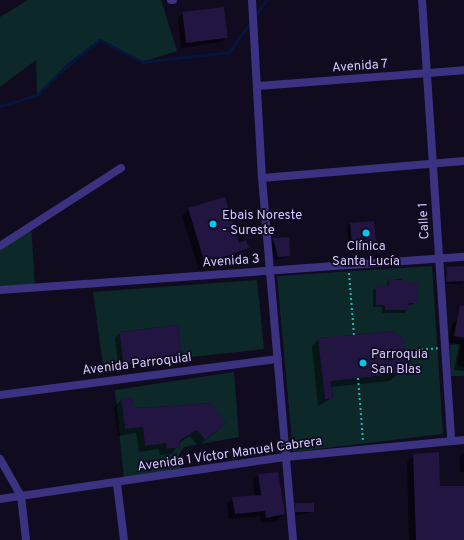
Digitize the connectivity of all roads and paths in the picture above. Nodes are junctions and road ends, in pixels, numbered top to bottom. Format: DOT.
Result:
graph roads {
  1 [pos="252,0"];
  2 [pos="422,0"];
  3 [pos="464,70"];
  4 [pos="427,74"];
  5 [pos="258,86"];
  6 [pos="464,161"];
  7 [pos="434,164"];
  8 [pos="121,168"];
  9 [pos="262,178"];
  10 [pos="0,246"];
  11 [pos="464,257"];
  12 [pos="439,258"];
  13 [pos="348,266"];
  14 [pos="270,272"];
  15 [pos="0,290"];
  16 [pos="354,335"];
  17 [pos="445,348"];
  18 [pos="406,351"];
  19 [pos="278,359"];
  20 [pos="358,378"];
  21 [pos="0,395"];
  22 [pos="464,440"];
  23 [pos="451,441"];
  24 [pos="364,450"];
  25 [pos="285,457"];
  26 [pos="0,459"];
  27 [pos="117,484"];
  28 [pos="21,496"];
  29 [pos="0,499"];
  30 [pos="26,540"];
  31 [pos="124,540"];
  32 [pos="293,540"];
  1 -- 5 [label="street"];
  2 -- 4 [label="street, Calle 1"];
  3 -- 4 [label="street, Avenida 7"];
  4 -- 5 [label="street, Avenida 7"];
  4 -- 7 [label="street, Calle 1"];
  5 -- 9 [label="street"];
  6 -- 7 [label="street"];
  7 -- 9 [label="street"];
  7 -- 12 [label="street, Calle 1"];
  8 -- 10 [label="street"];
  9 -- 14 [label="street"];
  11 -- 12 [label="street, Avenida 3"];
  12 -- 13 [label="street, Avenida 3"];
  12 -- 17 [label="street, Calle 1"];
  13 -- 14 [label="street, Avenida 3"];
  13 -- 16 [label="path"];
  14 -- 15 [label="street, Avenida 3"];
  14 -- 19 [label="street"];
  17 -- 18 [label="path"];
  17 -- 23 [label="street, Calle 1"];
  19 -- 21 [label="street, Avenida Parroquial"];
  19 -- 25 [label="street"];
  20 -- 24 [label="path"];
  22 -- 23 [label="street, Avenida 1 Víctor Manuel Cabrera"];
  23 -- 24 [label="street, Avenida 1 Víctor Manuel Cabrera"];
  24 -- 25 [label="street, Avenida 1 Víctor Manuel Cabrera"];
  25 -- 27 [label="street, Avenida 1 Víctor Manuel Cabrera"];
  25 -- 32 [label="street"];
  26 -- 28 [label="street"];
  27 -- 28 [label="street, Avenida 1 Víctor Manuel Cabrera"];
  27 -- 31 [label="street"];
  28 -- 29 [label="street, Avenida 1 Víctor Manuel Cabrera"];
  28 -- 30 [label="street"];
}
